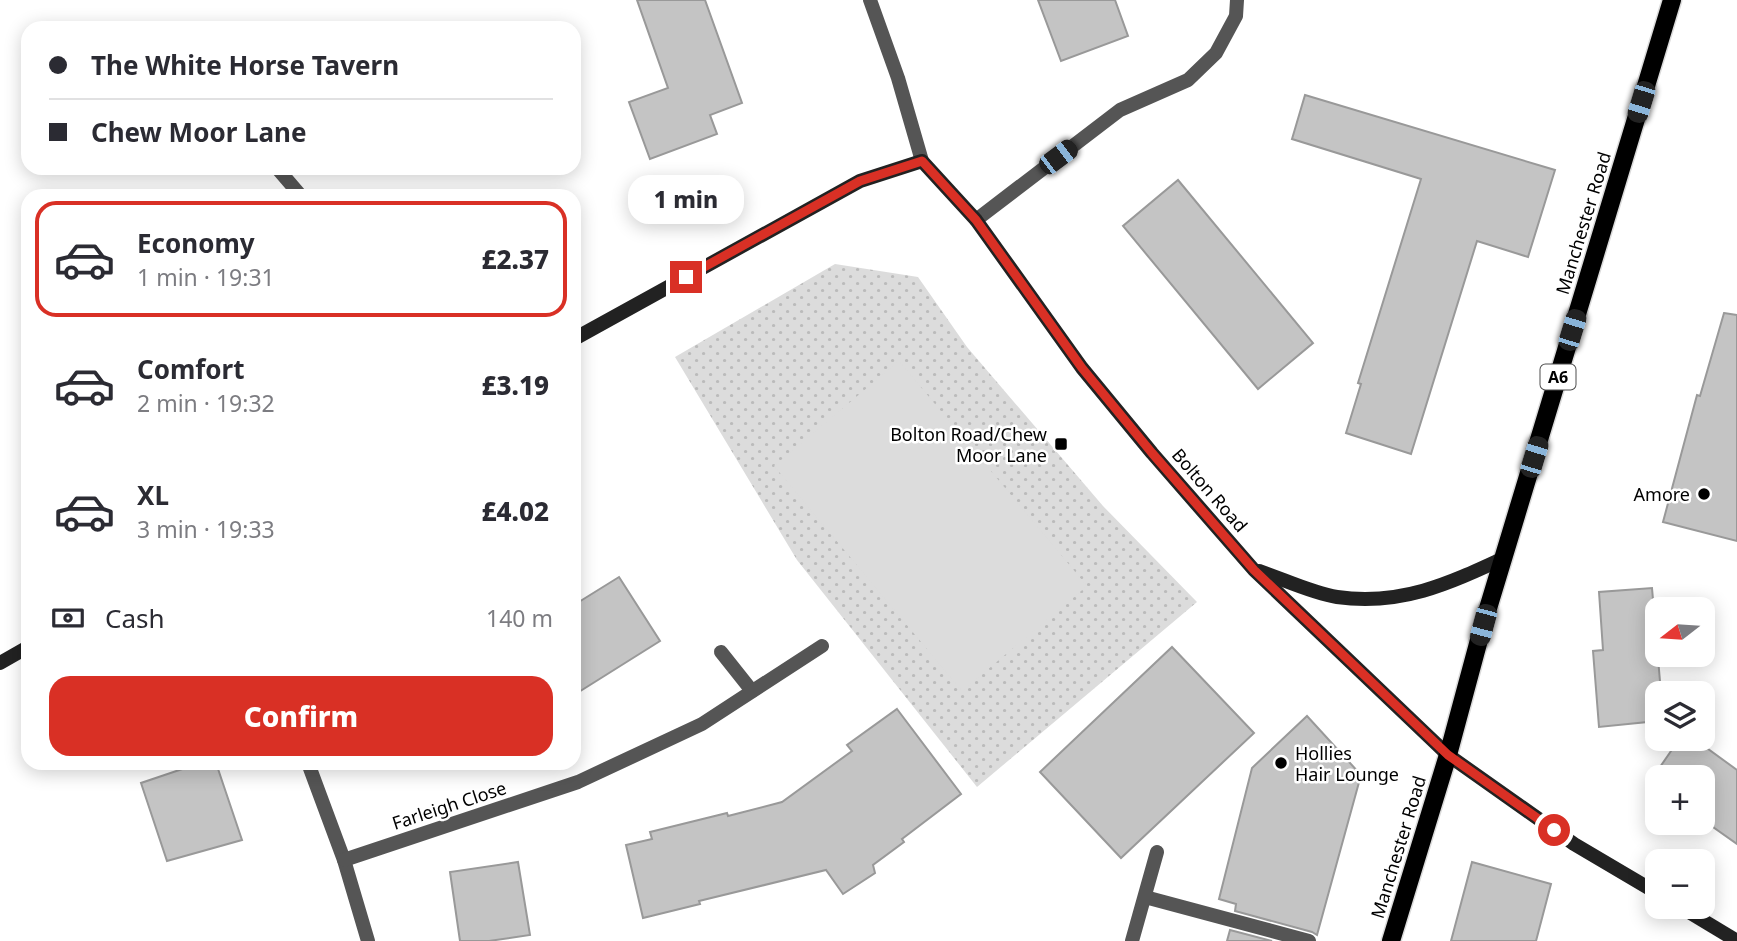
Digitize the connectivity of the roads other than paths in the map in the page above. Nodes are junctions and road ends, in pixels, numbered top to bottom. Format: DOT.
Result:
graph roads {
  1 [pos="870,0"];
  2 [pos="1237,0"];
  3 [pos="1672,0"];
  4 [pos="922,161"];
  5 [pos="283,175"];
  6 [pos="295,189"];
  7 [pos="976,220"];
  8 [pos="581,335"];
  9 [pos="1504,558"];
  10 [pos="1254,570"];
  11 [pos="822,646"];
  12 [pos="21,651"];
  13 [pos="722,652"];
  14 [pos="0,663"];
  15 [pos="752,691"];
  16 [pos="1448,755"];
  17 [pos="311,770"];
  18 [pos="1157,852"];
  19 [pos="344,860"];
  20 [pos="1645,886"];
  21 [pos="1145,897"];
  22 [pos="1701,919"];
  23 [pos="368,941"];
  24 [pos="1132,941"];
  25 [pos="1309,941"];
  26 [pos="1391,941"];
  27 [pos="1737,941"];
  1 -- 4 [label="street, Bolton Road"];
  2 -- 7 [label="street"];
  3 -- 9 [label="main road, Manchester Road / A6"];
  4 -- 7 [label="street, Bolton Road"];
  4 -- 8 [label="street"];
  5 -- 6 [label="street"];
  7 -- 10 [label="street, Bolton Road"];
  9 -- 10 [label="street"];
  9 -- 16 [label="main road, Manchester Road / A6"];
  10 -- 16 [label="street, Bolton Road"];
  11 -- 15 [label="street, Farleigh Close"];
  12 -- 14 [label="street"];
  13 -- 15 [label="street"];
  15 -- 19 [label="street, Farleigh Close"];
  16 -- 20 [label="street, Bolton Road"];
  16 -- 26 [label="main road, Manchester Road / A6"];
  17 -- 19 [label="street"];
  18 -- 21 [label="street"];
  19 -- 23 [label="street"];
  21 -- 24 [label="street"];
  21 -- 25 [label="street"];
  22 -- 27 [label="street"];
}
